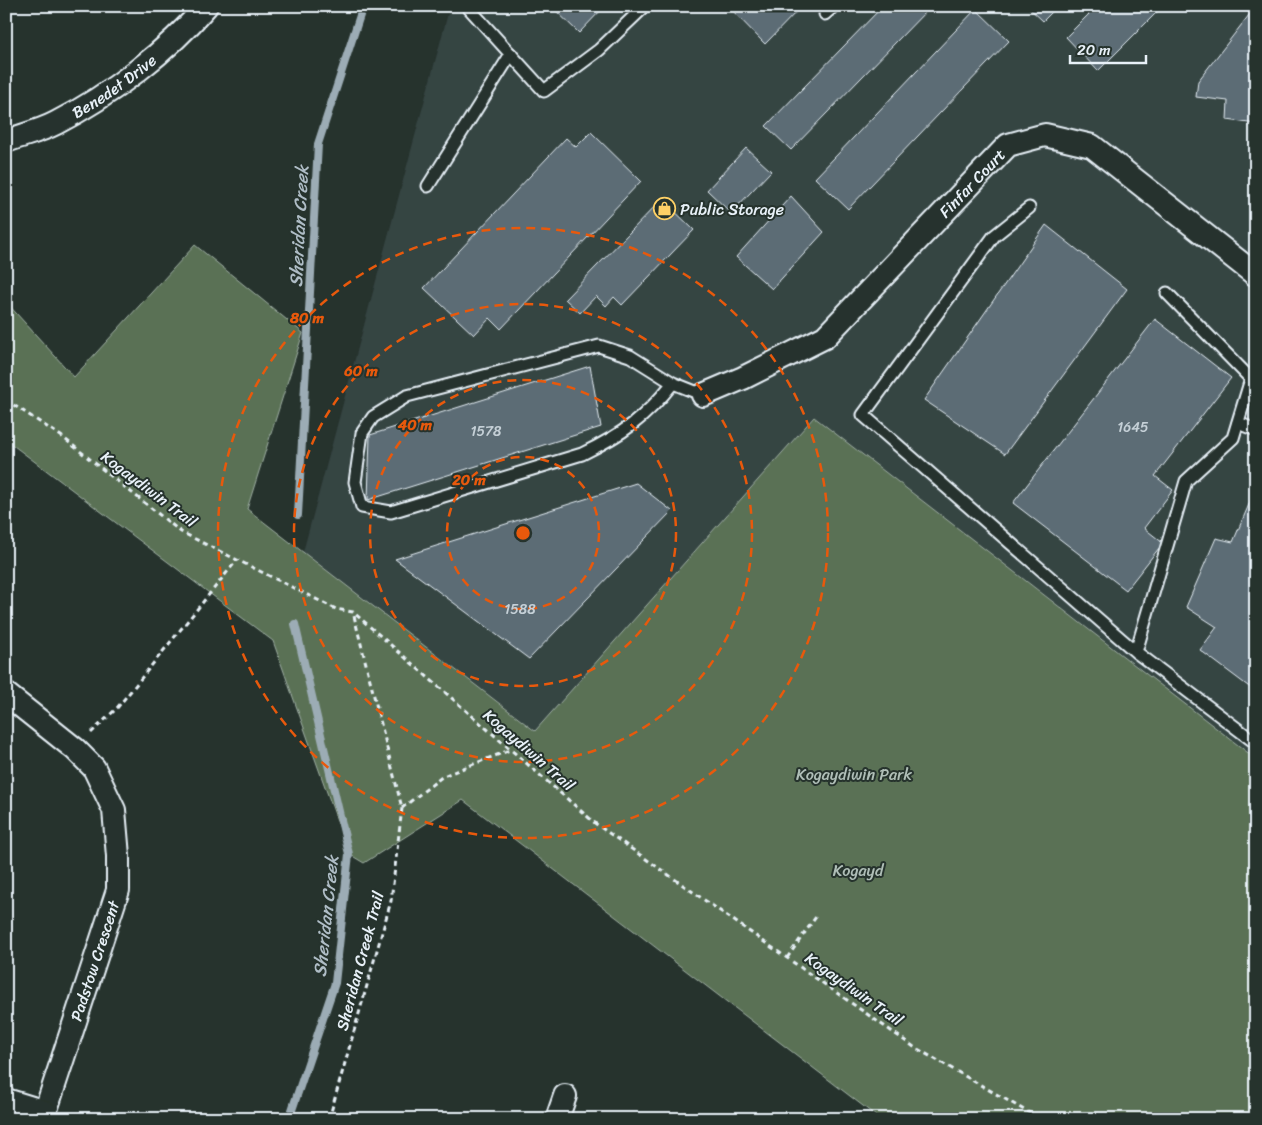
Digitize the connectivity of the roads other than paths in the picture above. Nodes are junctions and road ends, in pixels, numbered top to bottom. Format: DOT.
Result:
graph roads {
  1 [pos="206,6"];
  2 [pos="467,6"];
  3 [pos="644,6"];
  4 [pos="511,54"];
  5 [pos="6,141"];
  6 [pos="428,186"];
  7 [pos="1029,208"];
  8 [pos="1256,275"];
  9 [pos="1167,293"];
  10 [pos="1254,375"];
  11 [pos="673,383"];
  12 [pos="703,395"];
  13 [pos="1238,423"];
  14 [pos="1256,430"];
  15 [pos="1136,652"];
  16 [pos="6,694"];
  17 [pos="1256,742"];
  18 [pos="564,1096"];
  19 [pos="6,1100"];
  20 [pos="44,1115"];
  21 [pos="557,1119"];
  1 -- 5 [label="street, Benedet Drive"];
  2 -- 4 [label="lane"];
  3 -- 4 [label="lane"];
  4 -- 6 [label="lane"];
  7 -- 15 [label="lane"];
  8 -- 12 [label="street, Finfar Court"];
  9 -- 10 [label="lane"];
  10 -- 13 [label="lane"];
  11 -- 11 [label="lane"];
  11 -- 12 [label="lane"];
  13 -- 14 [label="lane"];
  13 -- 15 [label="lane"];
  15 -- 17 [label="lane"];
  16 -- 20 [label="street, Padstow Crescent"];
  18 -- 21 [label="street"];
  19 -- 20 [label="street"];
}
